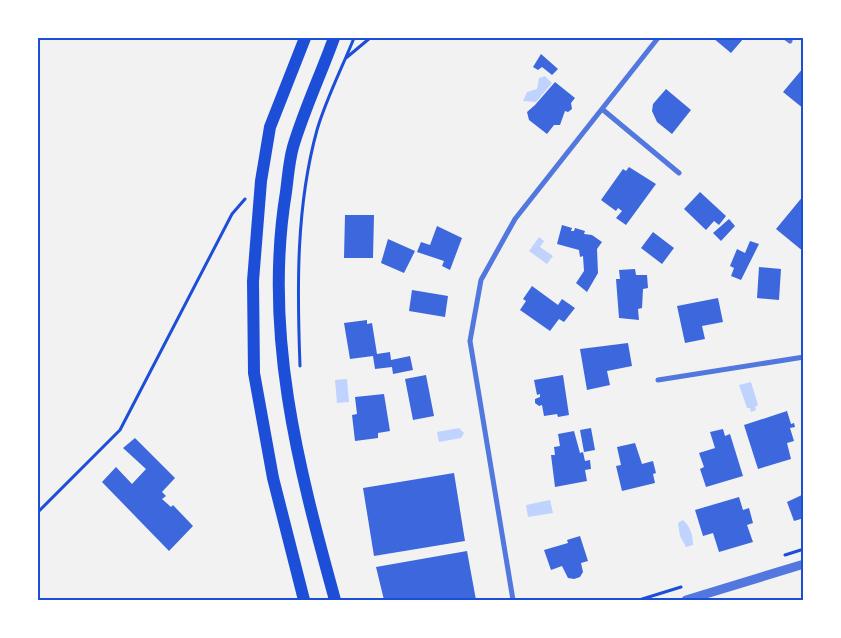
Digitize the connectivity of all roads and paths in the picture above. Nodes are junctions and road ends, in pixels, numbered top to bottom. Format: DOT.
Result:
graph roads {
  1 [pos="305,38"];
  2 [pos="334,38"];
  3 [pos="354,38"];
  4 [pos="370,38"];
  5 [pos="658,38"];
  6 [pos="346,59"];
  7 [pos="334,71"];
  8 [pos="602,109"];
  9 [pos="679,173"];
  10 [pos="261,180"];
  11 [pos="804,357"];
  12 [pos="300,369"];
  13 [pos="658,380"];
  14 [pos="38,512"];
  15 [pos="804,564"];
  16 [pos="304,600"];
  17 [pos="335,600"];
  18 [pos="513,600"];
  19 [pos="686,600"];
  1 -- 10 [label="main road"];
  2 -- 17 [label="main road"];
  3 -- 6 [label="path"];
  4 -- 6 [label="path"];
  5 -- 8 [label="street"];
  6 -- 7 [label="path"];
  6 -- 12 [label="path"];
  8 -- 9 [label="street"];
  8 -- 18 [label="street"];
  10 -- 14 [label="path"];
  10 -- 16 [label="main road"];
  11 -- 13 [label="street"];
  15 -- 19 [label="street"];
}
